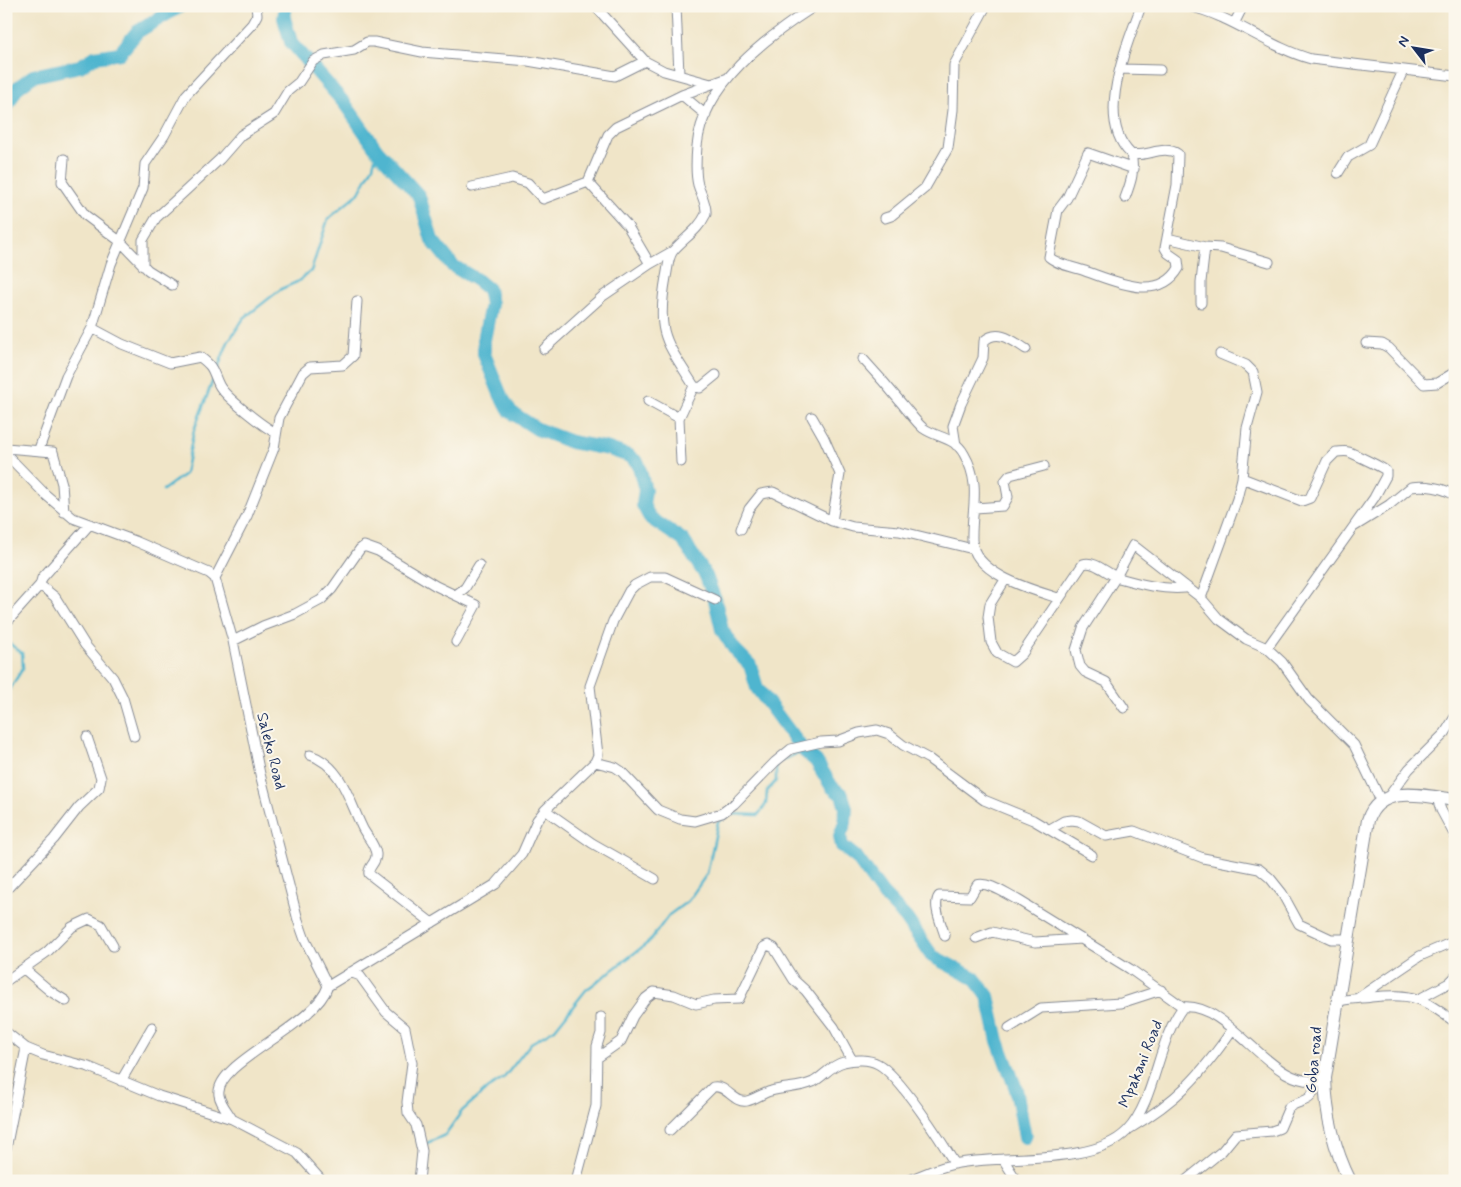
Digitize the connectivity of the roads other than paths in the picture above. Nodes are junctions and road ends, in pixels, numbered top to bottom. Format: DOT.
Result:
graph roads {
  1 [pos="256,6"];
  2 [pos="595,6"];
  3 [pos="676,6"];
  4 [pos="815,6"];
  5 [pos="986,6"];
  6 [pos="1141,6"];
  7 [pos="1188,6"];
  8 [pos="1243,6"];
  9 [pos="1235,22"];
  10 [pos="645,61"];
  11 [pos="1121,69"];
  12 [pos="1160,70"];
  13 [pos="1403,71"];
  14 [pos="679,74"];
  15 [pos="1455,76"];
  16 [pos="728,78"];
  17 [pos="711,84"];
  18 [pos="682,95"];
  19 [pos="706,115"];
  20 [pos="1131,154"];
  21 [pos="64,159"];
  22 [pos="1134,169"];
  23 [pos="1338,173"];
  24 [pos="588,182"];
  25 [pos="472,187"];
  26 [pos="1125,198"];
  27 [pos="885,218"];
  28 [pos="1167,238"];
  29 [pos="121,242"];
  30 [pos="1205,247"];
  31 [pos="673,251"];
  32 [pos="1269,262"];
  33 [pos="650,264"];
  34 [pos="143,266"];
  35 [pos="172,285"];
  36 [pos="357,300"];
  37 [pos="1201,303"];
  38 [pos="92,328"];
  39 [pos="1366,343"];
  40 [pos="544,349"];
  41 [pos="1026,349"];
  42 [pos="1220,354"];
  43 [pos="864,359"];
  44 [pos="1455,372"];
  45 [pos="716,375"];
  46 [pos="694,386"];
  47 [pos="648,401"];
  48 [pos="812,417"];
  49 [pos="678,418"];
  50 [pos="276,433"];
  51 [pos="956,445"];
  52 [pos="6,448"];
  53 [pos="39,450"];
  54 [pos="6,454"];
  55 [pos="682,462"];
  56 [pos="1044,466"];
  57 [pos="1242,478"];
  58 [pos="1455,496"];
  59 [pos="975,508"];
  60 [pos="64,512"];
  61 [pos="832,521"];
  62 [pos="90,524"];
  63 [pos="1354,527"];
  64 [pos="741,528"];
  65 [pos="973,549"];
  66 [pos="480,564"];
  67 [pos="1116,577"];
  68 [pos="215,578"];
  69 [pos="1006,580"];
  70 [pos="40,585"];
  71 [pos="1185,588"];
  72 [pos="457,594"];
  73 [pos="1058,598"];
  74 [pos="1200,598"];
  75 [pos="715,600"];
  76 [pos="6,623"];
  77 [pos="233,641"];
  78 [pos="456,642"];
  79 [pos="1267,648"];
  80 [pos="1124,708"];
  81 [pos="1455,717"];
  82 [pos="134,736"];
  83 [pos="87,737"];
  84 [pos="310,755"];
  85 [pos="595,762"];
  86 [pos="1437,798"];
  87 [pos="1385,799"];
  88 [pos="1455,800"];
  89 [pos="545,810"];
  90 [pos="1050,829"];
  91 [pos="1455,836"];
  92 [pos="1092,855"];
  93 [pos="655,878"];
  94 [pos="6,890"];
  95 [pos="1455,908"];
  96 [pos="432,923"];
  97 [pos="1455,923"];
  98 [pos="945,936"];
  99 [pos="976,938"];
  100 [pos="1082,939"];
  101 [pos="1348,939"];
  102 [pos="1455,941"];
  103 [pos="113,946"];
  104 [pos="24,969"];
  105 [pos="350,972"];
  106 [pos="1455,976"];
  107 [pos="6,982"];
  108 [pos="328,986"];
  109 [pos="1161,990"];
  110 [pos="1358,998"];
  111 [pos="1419,998"];
  112 [pos="66,1001"];
  113 [pos="1336,1002"];
  114 [pos="1183,1007"];
  115 [pos="601,1017"];
  116 [pos="1455,1022"];
  117 [pos="152,1027"];
  118 [pos="1008,1028"];
  119 [pos="1232,1030"];
  120 [pos="6,1032"];
  121 [pos="26,1048"];
  122 [pos="597,1058"];
  123 [pos="852,1060"];
  124 [pos="121,1080"];
  125 [pos="1321,1080"];
  126 [pos="232,1118"];
  127 [pos="670,1130"];
  128 [pos="1127,1131"];
  129 [pos="6,1148"];
  130 [pos="1004,1159"];
  131 [pos="955,1164"];
  132 [pos="1348,1178"];
  133 [pos="322,1181"];
  134 [pos="419,1181"];
  135 [pos="576,1181"];
  136 [pos="908,1181"];
  137 [pos="1017,1181"];
  138 [pos="1184,1181"];
  1 -- 29 [label="street"];
  2 -- 10 [label="street"];
  3 -- 14 [label="street"];
  4 -- 16 [label="street"];
  5 -- 27 [label="street"];
  6 -- 11 [label="street"];
  7 -- 9 [label="street"];
  8 -- 9 [label="street"];
  9 -- 13 [label="street"];
  10 -- 14 [label="street"];
  10 -- 34 [label="street"];
  11 -- 12 [label="street"];
  11 -- 20 [label="street"];
  13 -- 15 [label="street"];
  13 -- 23 [label="street"];
  14 -- 17 [label="street"];
  16 -- 17 [label="street"];
  16 -- 19 [label="street"];
  17 -- 18 [label="street"];
  18 -- 19 [label="street"];
  18 -- 24 [label="street"];
  19 -- 31 [label="street"];
  20 -- 22 [label="street"];
  20 -- 28 [label="street"];
  21 -- 29 [label="street"];
  22 -- 26 [label="street"];
  22 -- 28 [label="street"];
  24 -- 25 [label="street"];
  24 -- 33 [label="street"];
  28 -- 30 [label="street"];
  29 -- 34 [label="street"];
  29 -- 38 [label="street"];
  30 -- 32 [label="street"];
  30 -- 37 [label="street"];
  31 -- 33 [label="street"];
  31 -- 46 [label="street"];
  33 -- 40 [label="street"];
  34 -- 35 [label="street"];
  36 -- 50 [label="street"];
  38 -- 50 [label="street"];
  38 -- 53 [label="street"];
  39 -- 44 [label="street"];
  41 -- 51 [label="street"];
  42 -- 57 [label="street"];
  43 -- 51 [label="street"];
  45 -- 46 [label="street"];
  46 -- 49 [label="street"];
  47 -- 49 [label="street"];
  48 -- 61 [label="street"];
  49 -- 55 [label="street"];
  50 -- 68 [label="street"];
  51 -- 59 [label="street"];
  52 -- 53 [label="street"];
  53 -- 60 [label="street"];
  54 -- 60 [label="street"];
  56 -- 59 [label="street"];
  57 -- 63 [label="street"];
  57 -- 74 [label="street"];
  58 -- 63 [label="street"];
  59 -- 65 [label="street"];
  60 -- 62 [label="street"];
  61 -- 64 [label="street"];
  61 -- 65 [label="street"];
  62 -- 68 [label="street"];
  62 -- 70 [label="street"];
  63 -- 79 [label="street"];
  65 -- 69 [label="street"];
  66 -- 72 [label="street"];
  67 -- 71 [label="street"];
  67 -- 71 [label="street"];
  67 -- 73 [label="street"];
  67 -- 80 [label="street"];
  68 -- 77 [label="street, Saleko Road"];
  69 -- 73 [label="street"];
  69 -- 73 [label="street"];
  70 -- 76 [label="street"];
  70 -- 82 [label="street"];
  71 -- 74 [label="street"];
  72 -- 77 [label="street"];
  72 -- 78 [label="street"];
  74 -- 79 [label="street"];
  75 -- 85 [label="street"];
  77 -- 108 [label="street, Saleko Road"];
  79 -- 87 [label="street"];
  81 -- 87 [label="street"];
  83 -- 94 [label="street"];
  84 -- 96 [label="street"];
  85 -- 89 [label="street"];
  85 -- 90 [label="street"];
  86 -- 87 [label="street"];
  86 -- 88 [label="street"];
  86 -- 91 [label="street"];
  87 -- 101 [label="street, Goba road"];
  89 -- 93 [label="street"];
  89 -- 96 [label="street"];
  90 -- 92 [label="street"];
  90 -- 101 [label="street"];
  95 -- 97 [label="street"];
  96 -- 105 [label="street"];
  98 -- 100 [label="street"];
  99 -- 100 [label="street"];
  100 -- 109 [label="street"];
  101 -- 113 [label="street, Goba road"];
  102 -- 110 [label="street"];
  103 -- 104 [label="street"];
  104 -- 107 [label="street"];
  104 -- 112 [label="street"];
  105 -- 108 [label="street"];
  105 -- 134 [label="street"];
  106 -- 111 [label="street"];
  108 -- 126 [label="street"];
  109 -- 114 [label="street"];
  109 -- 118 [label="street"];
  110 -- 111 [label="street"];
  110 -- 113 [label="street"];
  111 -- 116 [label="street"];
  113 -- 125 [label="street, Goba road"];
  114 -- 119 [label="street, Mpakani Road"];
  114 -- 128 [label="street, Mpakani Road"];
  115 -- 122 [label="street"];
  117 -- 124 [label="street"];
  119 -- 125 [label="street, Mpakani Road"];
  119 -- 128 [label="street"];
  120 -- 121 [label="street"];
  121 -- 124 [label="street"];
  121 -- 129 [label="street"];
  122 -- 123 [label="street"];
  122 -- 135 [label="street"];
  123 -- 127 [label="street"];
  123 -- 131 [label="street"];
  124 -- 126 [label="street"];
  125 -- 132 [label="street, Goba road"];
  125 -- 138 [label="street"];
  126 -- 133 [label="street"];
  128 -- 130 [label="street, Mpakani Road"];
  130 -- 131 [label="street, Mpakani Road"];
  130 -- 137 [label="street"];
  131 -- 136 [label="street, Mpakani Road"];
}
